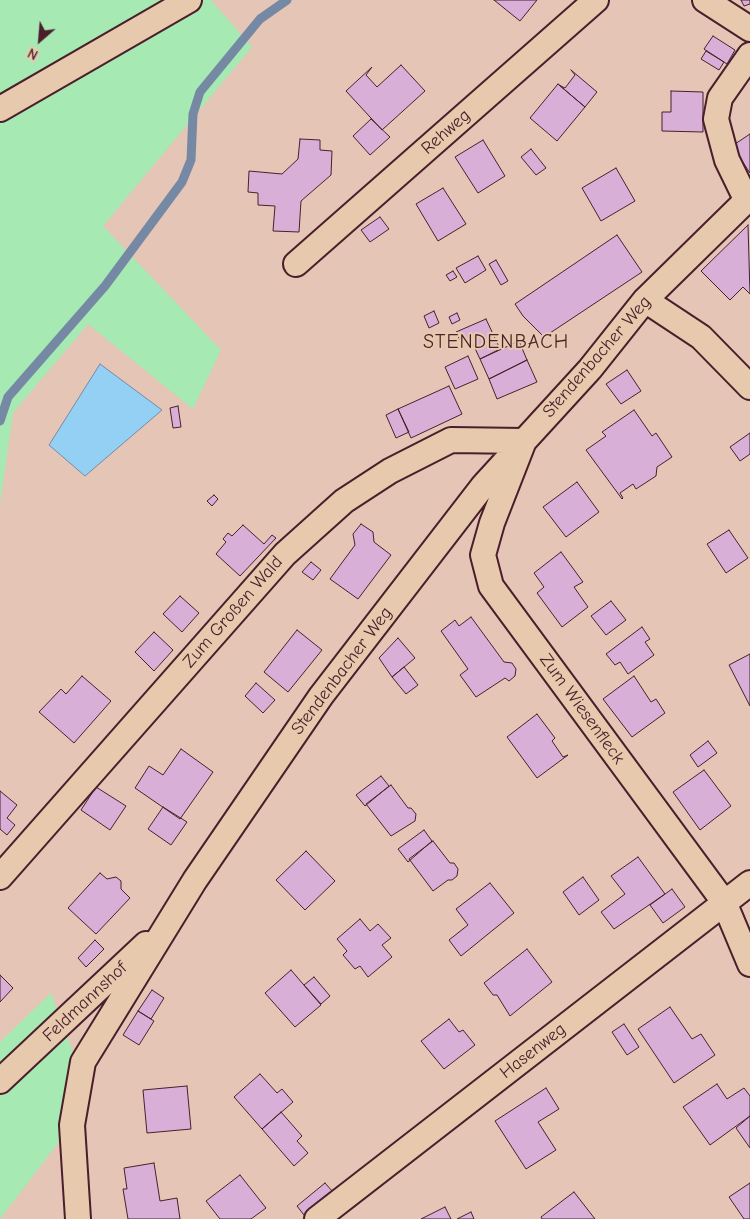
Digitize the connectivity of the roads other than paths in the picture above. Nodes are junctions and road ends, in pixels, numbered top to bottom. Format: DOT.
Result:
graph roads {
  1 [pos="189,0"];
  2 [pos="596,0"];
  3 [pos="705,0"];
  4 [pos="750,29"];
  5 [pos="750,56"];
  6 [pos="0,109"];
  7 [pos="748,198"];
  8 [pos="296,264"];
  9 [pos="645,300"];
  10 [pos="750,388"];
  11 [pos="524,441"];
  12 [pos="0,877"];
  13 [pos="750,884"];
  14 [pos="724,902"];
  15 [pos="170,922"];
  16 [pos="750,964"];
  17 [pos="0,1082"];
  18 [pos="78,1219"];
  19 [pos="317,1219"];
  1 -- 6 [label="street"];
  2 -- 8 [label="street, Rehweg"];
  3 -- 4 [label="street"];
  5 -- 7 [label="street"];
  7 -- 9 [label="street, Stendenbacher Weg"];
  9 -- 10 [label="street"];
  9 -- 11 [label="street, Stendenbacher Weg"];
  11 -- 12 [label="street, Zum Großen Wald"];
  11 -- 14 [label="street, Zum Wiesenfleck"];
  11 -- 15 [label="street, Stendenbacher Weg"];
  13 -- 14 [label="street, Hasenweg"];
  14 -- 16 [label="street, Zum Wiesenfleck"];
  14 -- 19 [label="street, Hasenweg"];
  15 -- 17 [label="street, Feldmannshof"];
  15 -- 18 [label="street, Stendenbacher Weg"];
}
